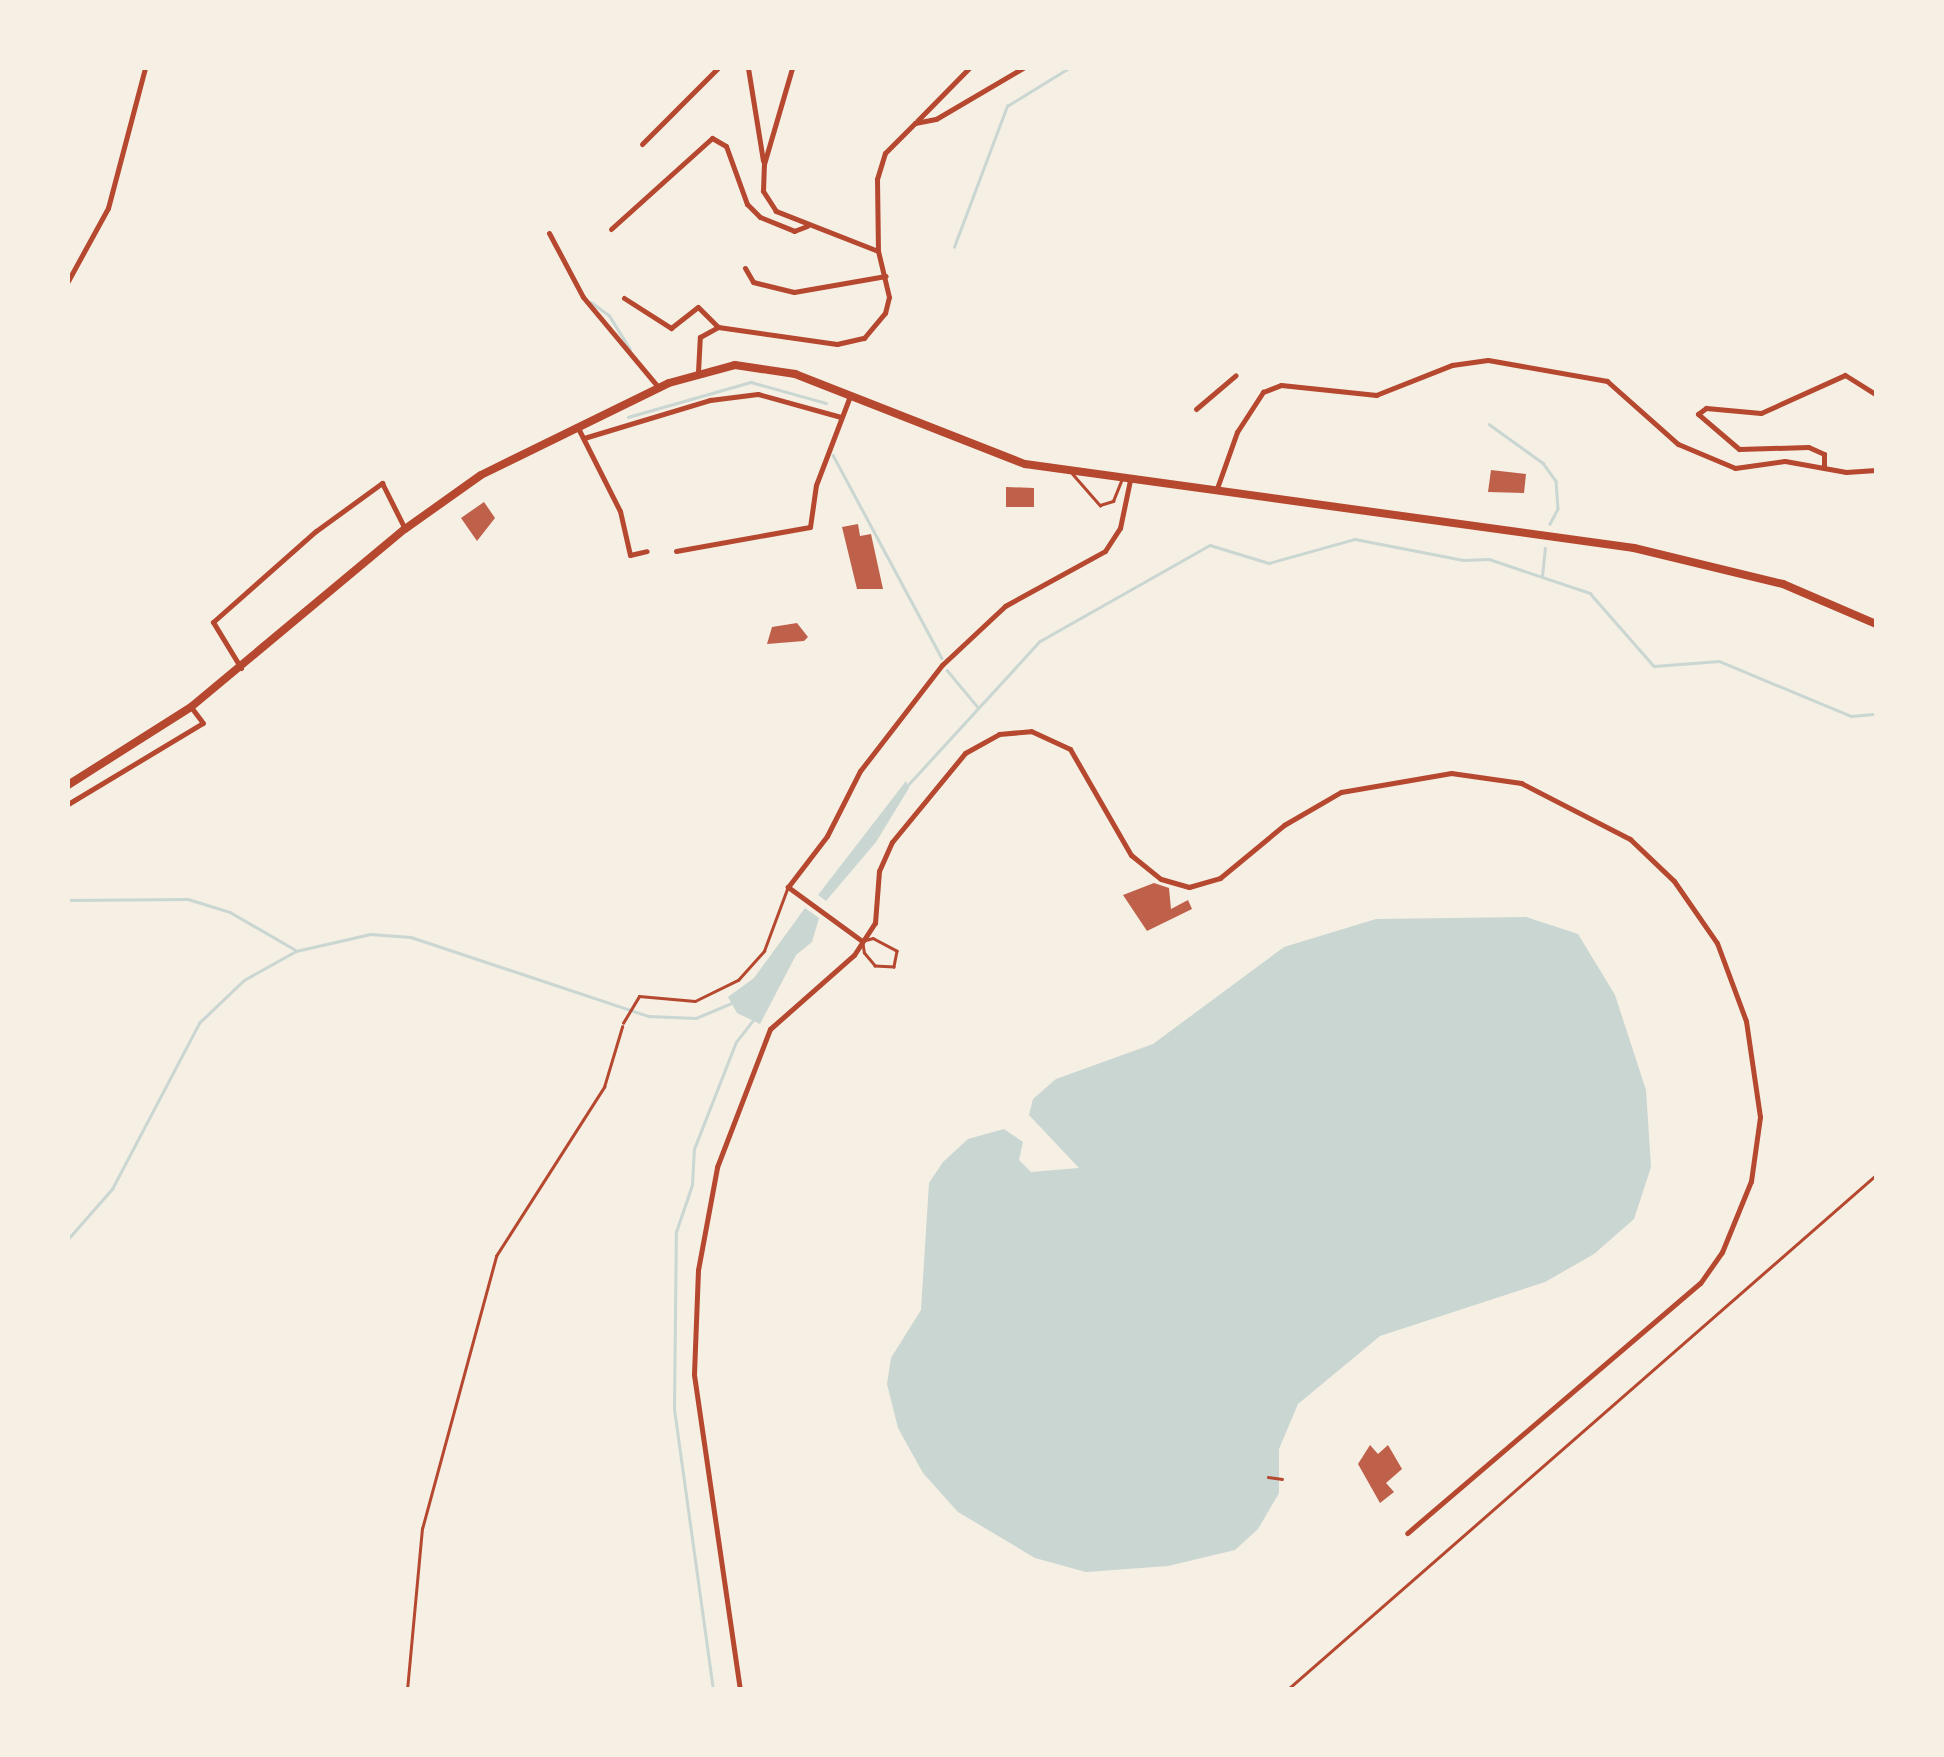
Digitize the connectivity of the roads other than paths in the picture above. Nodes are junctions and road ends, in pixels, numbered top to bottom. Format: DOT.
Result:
graph roads {
  1 [pos="145,68"];
  2 [pos="718,68"];
  3 [pos="748,68"];
  4 [pos="792,68"];
  5 [pos="968,68"];
  6 [pos="1023,68"];
  7 [pos="915,123"];
  8 [pos="642,144"];
  9 [pos="764,164"];
  10 [pos="810,226"];
  11 [pos="612,230"];
  12 [pos="549,233"];
  13 [pos="878,251"];
  14 [pos="746,268"];
  15 [pos="886,276"];
  16 [pos="68,281"];
  17 [pos="624,298"];
  18 [pos="718,327"];
  19 [pos="698,372"];
  20 [pos="1236,375"];
  21 [pos="660,388"];
  22 [pos="1874,393"];
  23 [pos="850,396"];
  24 [pos="1196,409"];
  25 [pos="842,417"];
  26 [pos="576,425"];
  27 [pos="584,438"];
  28 [pos="1824,468"];
  29 [pos="1876,470"];
  30 [pos="1071,471"];
  31 [pos="1126,479"];
  32 [pos="1216,491"];
  33 [pos="404,528"];
  34 [pos="676,551"];
  35 [pos="647,552"];
  36 [pos="1876,624"];
  37 [pos="241,668"];
  38 [pos="191,706"];
  39 [pos="68,786"];
  40 [pos="68,804"];
  41 [pos="788,888"];
  42 [pos="862,941"];
  43 [pos="623,1023"];
  44 [pos="1407,1532"];
  45 [pos="740,1690"];
  1 -- 16 [label="street"];
  2 -- 8 [label="street"];
  3 -- 9 [label="street"];
  4 -- 9 [label="street"];
  5 -- 7 [label="street"];
  6 -- 7 [label="street"];
  7 -- 13 [label="street"];
  9 -- 10 [label="street"];
  10 -- 11 [label="street"];
  10 -- 13 [label="street"];
  12 -- 21 [label="street"];
  13 -- 15 [label="street"];
  14 -- 15 [label="street"];
  15 -- 18 [label="street"];
  17 -- 18 [label="street"];
  18 -- 19 [label="street"];
  19 -- 21 [label="main road"];
  19 -- 23 [label="main road"];
  20 -- 24 [label="street"];
  21 -- 26 [label="main road"];
  22 -- 28 [label="street"];
  23 -- 25 [label="street"];
  23 -- 30 [label="main road"];
  25 -- 27 [label="street"];
  25 -- 34 [label="street"];
  26 -- 27 [label="street"];
  26 -- 33 [label="main road"];
  27 -- 35 [label="street"];
  28 -- 29 [label="street"];
  28 -- 32 [label="street"];
  30 -- 31 [label="main road"];
  30 -- 31 [label="lane"];
  31 -- 32 [label="main road"];
  31 -- 41 [label="street"];
  32 -- 36 [label="main road"];
  33 -- 37 [label="main road"];
  33 -- 37 [label="street"];
  37 -- 38 [label="main road"];
  38 -- 39 [label="main road"];
  38 -- 40 [label="street"];
  41 -- 42 [label="street"];
  41 -- 43 [label="lane"];
  42 -- 42 [label="lane"];
  42 -- 44 [label="street"];
  42 -- 45 [label="street"];
}
